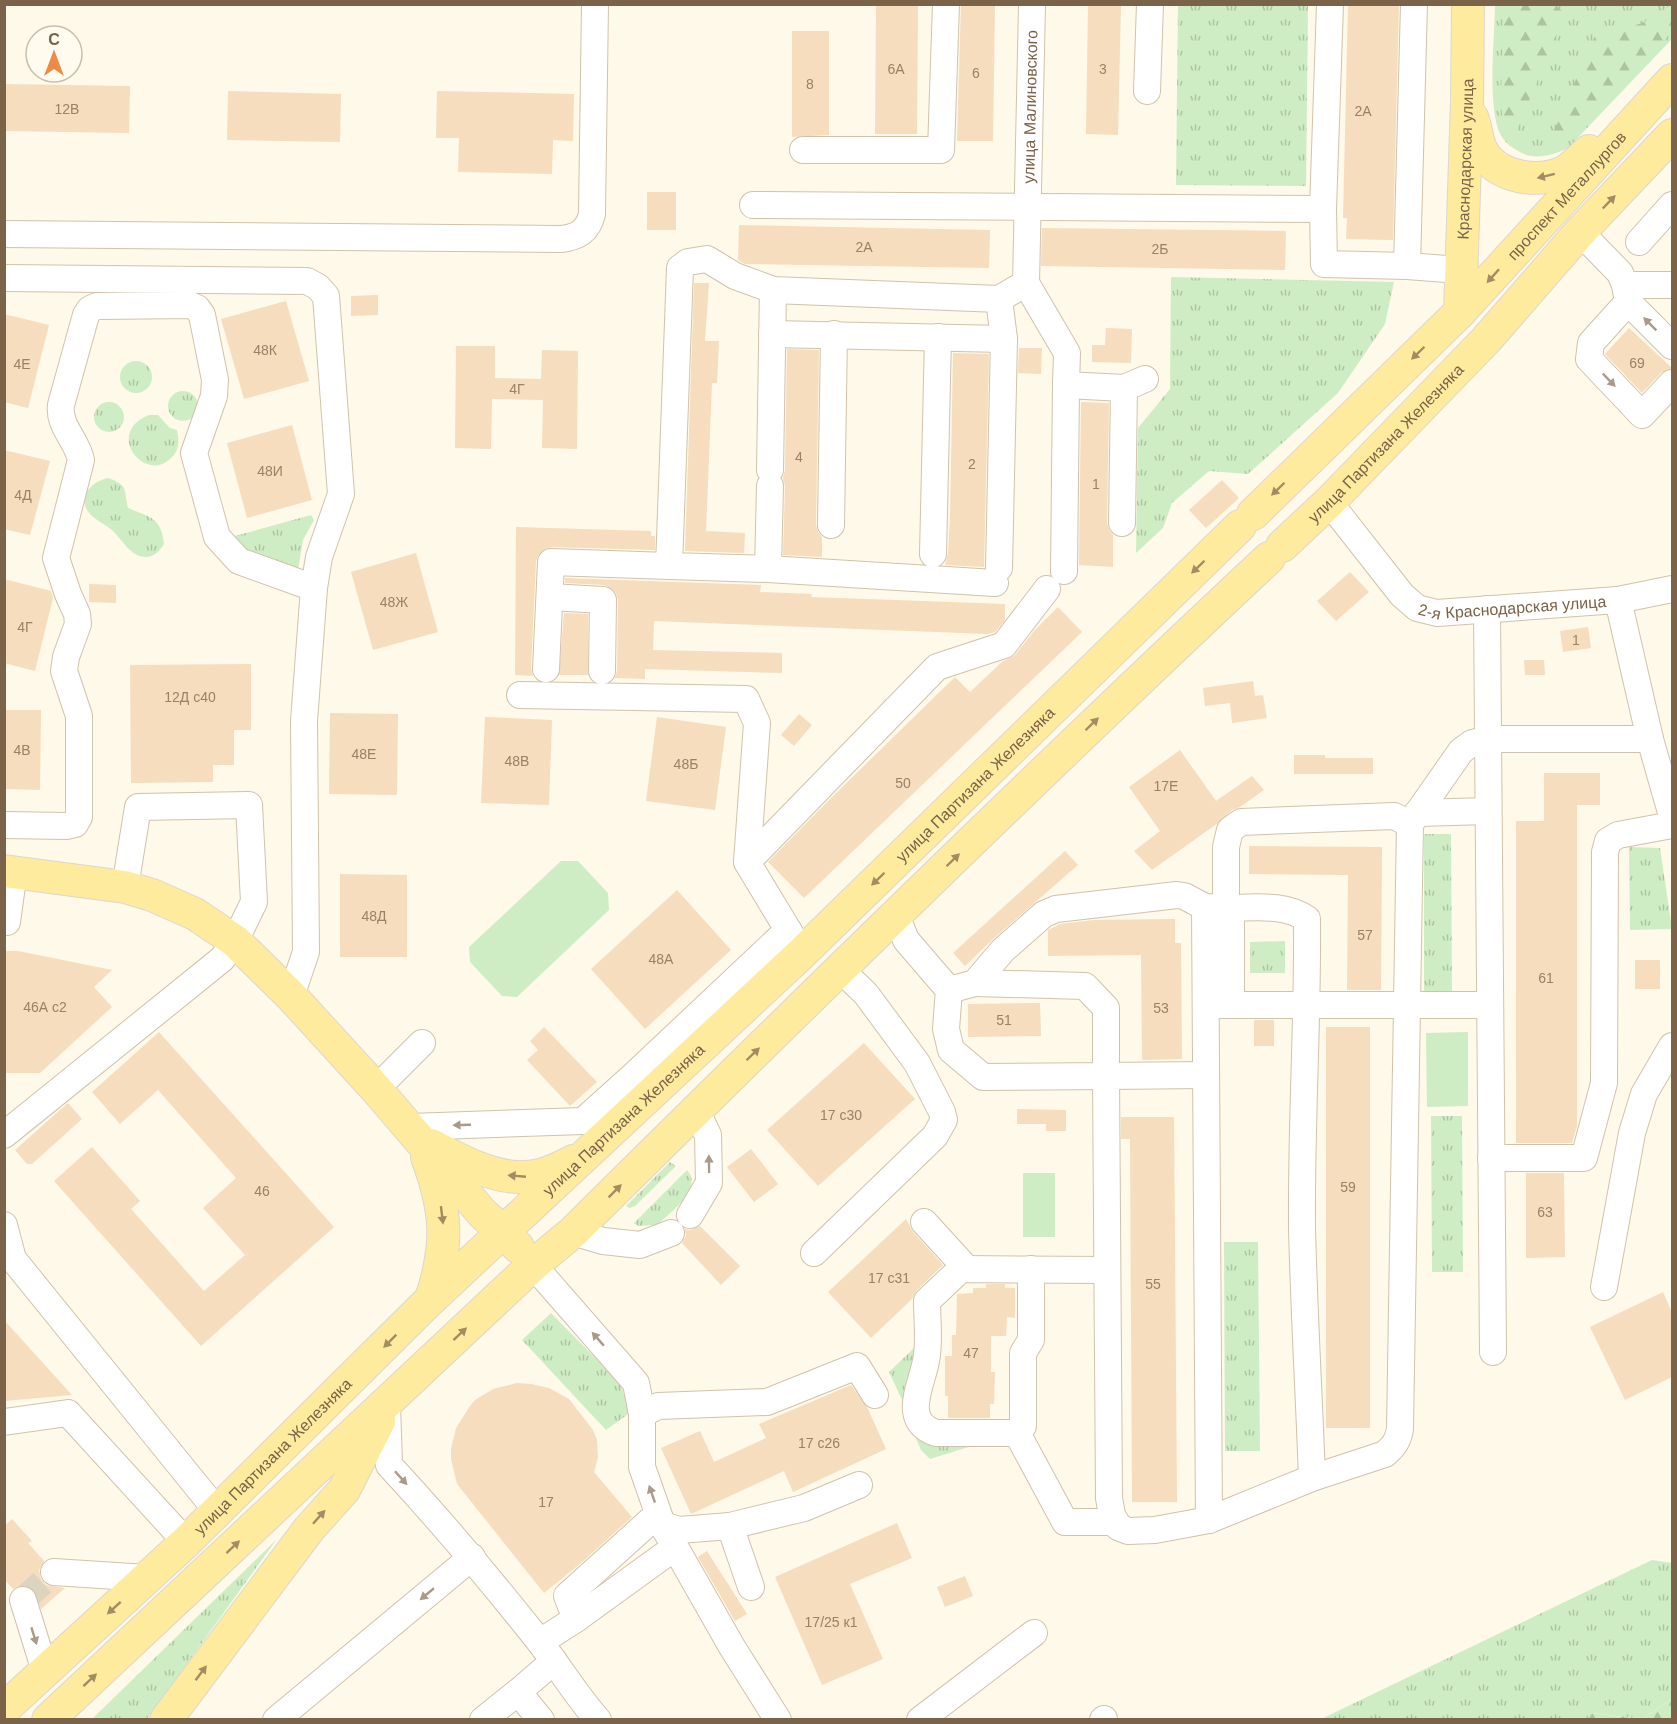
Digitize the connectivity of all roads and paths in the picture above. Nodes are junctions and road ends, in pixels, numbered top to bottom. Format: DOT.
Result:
graph roads {
  1 [pos="595,4"];
  2 [pos="946,4"];
  3 [pos="1032,4"];
  4 [pos="1150,4"];
  5 [pos="1330,4"];
  6 [pos="1414,4"];
  7 [pos="1468,4"];
  8 [pos="1666,86"];
  9 [pos="1148,91"];
  10 [pos="1467,101"];
  11 [pos="1672,135"];
  12 [pos="803,150"];
  13 [pos="1672,205"];
  14 [pos="753,206"];
  15 [pos="1029,208"];
  16 [pos="1323,209"];
  17 [pos="1580,232"];
  18 [pos="4,234"];
  19 [pos="1639,242"];
  20 [pos="1407,266"];
  21 [pos="1460,270"];
  22 [pos="4,278"];
  23 [pos="1026,283"];
  24 [pos="1672,285"];
  25 [pos="773,290"];
  26 [pos="1627,293"];
  27 [pos="999,299"];
  28 [pos="1460,312"];
  29 [pos="772,334"];
  30 [pos="834,334"];
  31 [pos="938,337"];
  32 [pos="1004,339"];
  33 [pos="1486,339"];
  34 [pos="1672,346"];
  35 [pos="1672,383"];
  36 [pos="1066,385"];
  37 [pos="1329,502"];
  38 [pos="1122,523"];
  39 [pos="831,525"];
  40 [pos="933,554"];
  41 [pos="669,566"];
  42 [pos="768,569"];
  43 [pos="1064,571"];
  44 [pos="314,588"];
  45 [pos="1047,589"];
  46 [pos="1672,590"];
  47 [pos="550,597"];
  48 [pos="1618,600"];
  49 [pos="1487,609"];
  50 [pos="546,669"];
  51 [pos="602,671"];
  52 [pos="520,695"];
  53 [pos="1488,739"];
  54 [pos="1650,740"];
  55 [pos="1488,811"];
  56 [pos="1672,816"];
  57 [pos="1414,818"];
  58 [pos="4,825"];
  59 [pos="1672,825"];
  60 [pos="747,862"];
  61 [pos="9,871"];
  62 [pos="124,887"];
  63 [pos="1221,908"];
  64 [pos="896,915"];
  65 [pos="4,922"];
  66 [pos="234,940"];
  67 [pos="795,941"];
  68 [pos="840,969"];
  69 [pos="975,983"];
  70 [pos="949,990"];
  71 [pos="291,996"];
  72 [pos="1206,1005"];
  73 [pos="1231,1005"];
  74 [pos="1308,1005"];
  75 [pos="1406,1005"];
  76 [pos="1489,1005"];
  77 [pos="422,1043"];
  78 [pos="1672,1046"];
  79 [pos="1206,1075"];
  80 [pos="1106,1076"];
  81 [pos="376,1089"];
  82 [pos="696,1110"];
  83 [pos="415,1133"];
  84 [pos="4,1135"];
  85 [pos="591,1139"];
  86 [pos="1491,1158"];
  87 [pos="690,1215"];
  88 [pos="924,1222"];
  89 [pos="504,1232"];
  90 [pos="573,1232"];
  91 [pos="671,1233"];
  92 [pos="6,1238"];
  93 [pos="814,1253"];
  94 [pos="533,1265"];
  95 [pos="967,1269"];
  96 [pos="1031,1269"];
  97 [pos="1107,1270"];
  98 [pos="1604,1287"];
  99 [pos="431,1299"];
  100 [pos="1493,1352"];
  101 [pos="875,1395"];
  102 [pos="387,1403"];
  103 [pos="642,1414"];
  104 [pos="4,1422"];
  105 [pos="1017,1432"];
  106 [pos="1312,1478"];
  107 [pos="859,1485"];
  108 [pos="218,1511"];
  109 [pos="1209,1520"];
  110 [pos="1116,1522"];
  111 [pos="662,1524"];
  112 [pos="730,1526"];
  113 [pos="186,1542"];
  114 [pos="674,1548"];
  115 [pos="472,1557"];
  116 [pos="54,1572"];
  117 [pos="147,1578"];
  118 [pos="751,1587"];
  119 [pos="23,1600"];
  120 [pos="576,1619"];
  121 [pos="1034,1633"];
  122 [pos="547,1652"];
  123 [pos="45,1671"];
  124 [pos="518,1692"];
  125 [pos="4,1709"];
  126 [pos="48,1719"];
  127 [pos="166,1719"];
  128 [pos="276,1719"];
  129 [pos="483,1719"];
  130 [pos="541,1719"];
  131 [pos="598,1719"];
  132 [pos="778,1719"];
  133 [pos="920,1719"];
  1 -- 18 [label="street"];
  2 -- 12 [label="street"];
  3 -- 15 [label="street, улица Малиновского"];
  4 -- 9 [label="street"];
  5 -- 16 [label="street"];
  6 -- 20 [label="street"];
  7 -- 10 [label="main road, Краснодарская улица"];
  8 -- 10 [label="main road, one-way"];
  8 -- 28 [label="main road, проспект Металлургов, one-way"];
  10 -- 21 [label="main road, Краснодарская улица"];
  17 -- 11 [label="main road, one-way"];
  13 -- 19 [label="street"];
  14 -- 15 [label="street"];
  15 -- 16 [label="street"];
  15 -- 23 [label="street, улица Малиновского"];
  16 -- 20 [label="street"];
  17 -- 26 [label="street"];
  17 -- 33 [label="main road"];
  20 -- 21 [label="street"];
  21 -- 28 [label="main road, Краснодарская улица"];
  22 -- 44 [label="street"];
  23 -- 27 [label="street"];
  23 -- 36 [label="street"];
  24 -- 26 [label="street"];
  25 -- 27 [label="street"];
  25 -- 29 [label="street"];
  25 -- 41 [label="street"];
  34 -- 26 [label="street, one-way"];
  26 -- 35 [label="street, one-way"];
  27 -- 32 [label="street"];
  28 -- 33 [label="main road"];
  28 -- 67 [label="main road, улица Партизана Железняка, one-way"];
  29 -- 30 [label="street"];
  29 -- 42 [label="street"];
  30 -- 31 [label="street"];
  30 -- 39 [label="street"];
  31 -- 32 [label="street"];
  31 -- 40 [label="street"];
  32 -- 42 [label="street"];
  33 -- 37 [label="main road, улица Партизана Железняка"];
  36 -- 38 [label="street"];
  36 -- 43 [label="street"];
  37 -- 49 [label="street, 2-я Краснодарская улица"];
  64 -- 37 [label="main road, улица Партизана Железняка, one-way"];
  41 -- 42 [label="street"];
  41 -- 47 [label="street"];
  44 -- 58 [label="street"];
  44 -- 71 [label="street"];
  45 -- 60 [label="street"];
  46 -- 48 [label="street, 2-я Краснодарская улица"];
  47 -- 50 [label="street"];
  47 -- 51 [label="street"];
  48 -- 49 [label="street, 2-я Краснодарская улица"];
  48 -- 54 [label="street"];
  49 -- 53 [label="street"];
  52 -- 60 [label="street"];
  53 -- 54 [label="street"];
  53 -- 55 [label="street"];
  53 -- 57 [label="street"];
  54 -- 56 [label="street"];
  55 -- 57 [label="street"];
  55 -- 76 [label="street"];
  57 -- 63 [label="street"];
  57 -- 75 [label="street"];
  59 -- 86 [label="street"];
  60 -- 67 [label="street"];
  61 -- 62 [label="main road"];
  61 -- 65 [label="street"];
  62 -- 66 [label="main road"];
  62 -- 66 [label="street"];
  63 -- 69 [label="street"];
  63 -- 72 [label="street"];
  63 -- 73 [label="street"];
  63 -- 74 [label="street"];
  64 -- 68 [label="main road, улица Партизана Железняка"];
  64 -- 70 [label="street"];
  66 -- 71 [label="main road"];
  66 -- 84 [label="street"];
  67 -- 85 [label="main road, улица Партизана Железняка"];
  82 -- 68 [label="main road, улица Партизана Железняка, one-way"];
  68 -- 93 [label="street"];
  69 -- 70 [label="street"];
  69 -- 80 [label="street"];
  70 -- 80 [label="street"];
  71 -- 81 [label="main road"];
  72 -- 73 [label="street"];
  72 -- 79 [label="street"];
  73 -- 74 [label="street"];
  74 -- 75 [label="street"];
  74 -- 106 [label="street"];
  75 -- 76 [label="street"];
  75 -- 106 [label="street"];
  76 -- 86 [label="street"];
  77 -- 81 [label="street"];
  78 -- 98 [label="street"];
  79 -- 80 [label="street"];
  79 -- 109 [label="street"];
  80 -- 97 [label="street"];
  81 -- 83 [label="main road"];
  87 -- 82 [label="street, one-way"];
  90 -- 82 [label="main road, улица Партизана Железняка, one-way"];
  85 -- 83 [label="street, one-way"];
  85 -- 83 [label="main road, one-way"];
  83 -- 89 [label="main road"];
  83 -- 99 [label="main road, one-way"];
  85 -- 89 [label="main road, улица Партизана Железняка"];
  86 -- 100 [label="street"];
  88 -- 95 [label="street"];
  89 -- 94 [label="main road"];
  89 -- 99 [label="main road, улица Партизана Железняка"];
  90 -- 91 [label="street"];
  90 -- 94 [label="main road, улица Партизана Железняка"];
  92 -- 108 [label="street"];
  102 -- 94 [label="main road, улица Партизана Железняка, one-way"];
  103 -- 94 [label="street, one-way"];
  95 -- 96 [label="street"];
  95 -- 105 [label="street"];
  96 -- 97 [label="street"];
  96 -- 105 [label="street"];
  97 -- 110 [label="street"];
  99 -- 108 [label="main road, улица Партизана Железняка, one-way"];
  101 -- 103 [label="street"];
  102 -- 115 [label="street, one-way"];
  126 -- 102 [label="main road, улица Партизана Железняка, one-way"];
  127 -- 102 [label="main road, one-way"];
  111 -- 103 [label="street, one-way"];
  104 -- 113 [label="street"];
  105 -- 110 [label="street"];
  106 -- 109 [label="street"];
  107 -- 112 [label="street"];
  108 -- 113 [label="main road, улица Партизана Железняка"];
  109 -- 110 [label="street"];
  111 -- 112 [label="street"];
  111 -- 114 [label="street"];
  111 -- 120 [label="street"];
  112 -- 118 [label="street"];
  113 -- 117 [label="main road, улица Партизана Железняка"];
  114 -- 120 [label="street"];
  114 -- 132 [label="street"];
  115 -- 122 [label="street"];
  115 -- 128 [label="street, one-way"];
  116 -- 117 [label="street"];
  117 -- 123 [label="main road, улица Партизана Железняка, one-way"];
  119 -- 123 [label="street, one-way"];
  120 -- 122 [label="street"];
  121 -- 133 [label="street"];
  122 -- 124 [label="street"];
  122 -- 131 [label="street"];
  123 -- 125 [label="main road, улица Партизана Железняка"];
  124 -- 129 [label="street"];
  124 -- 130 [label="street"];
}
